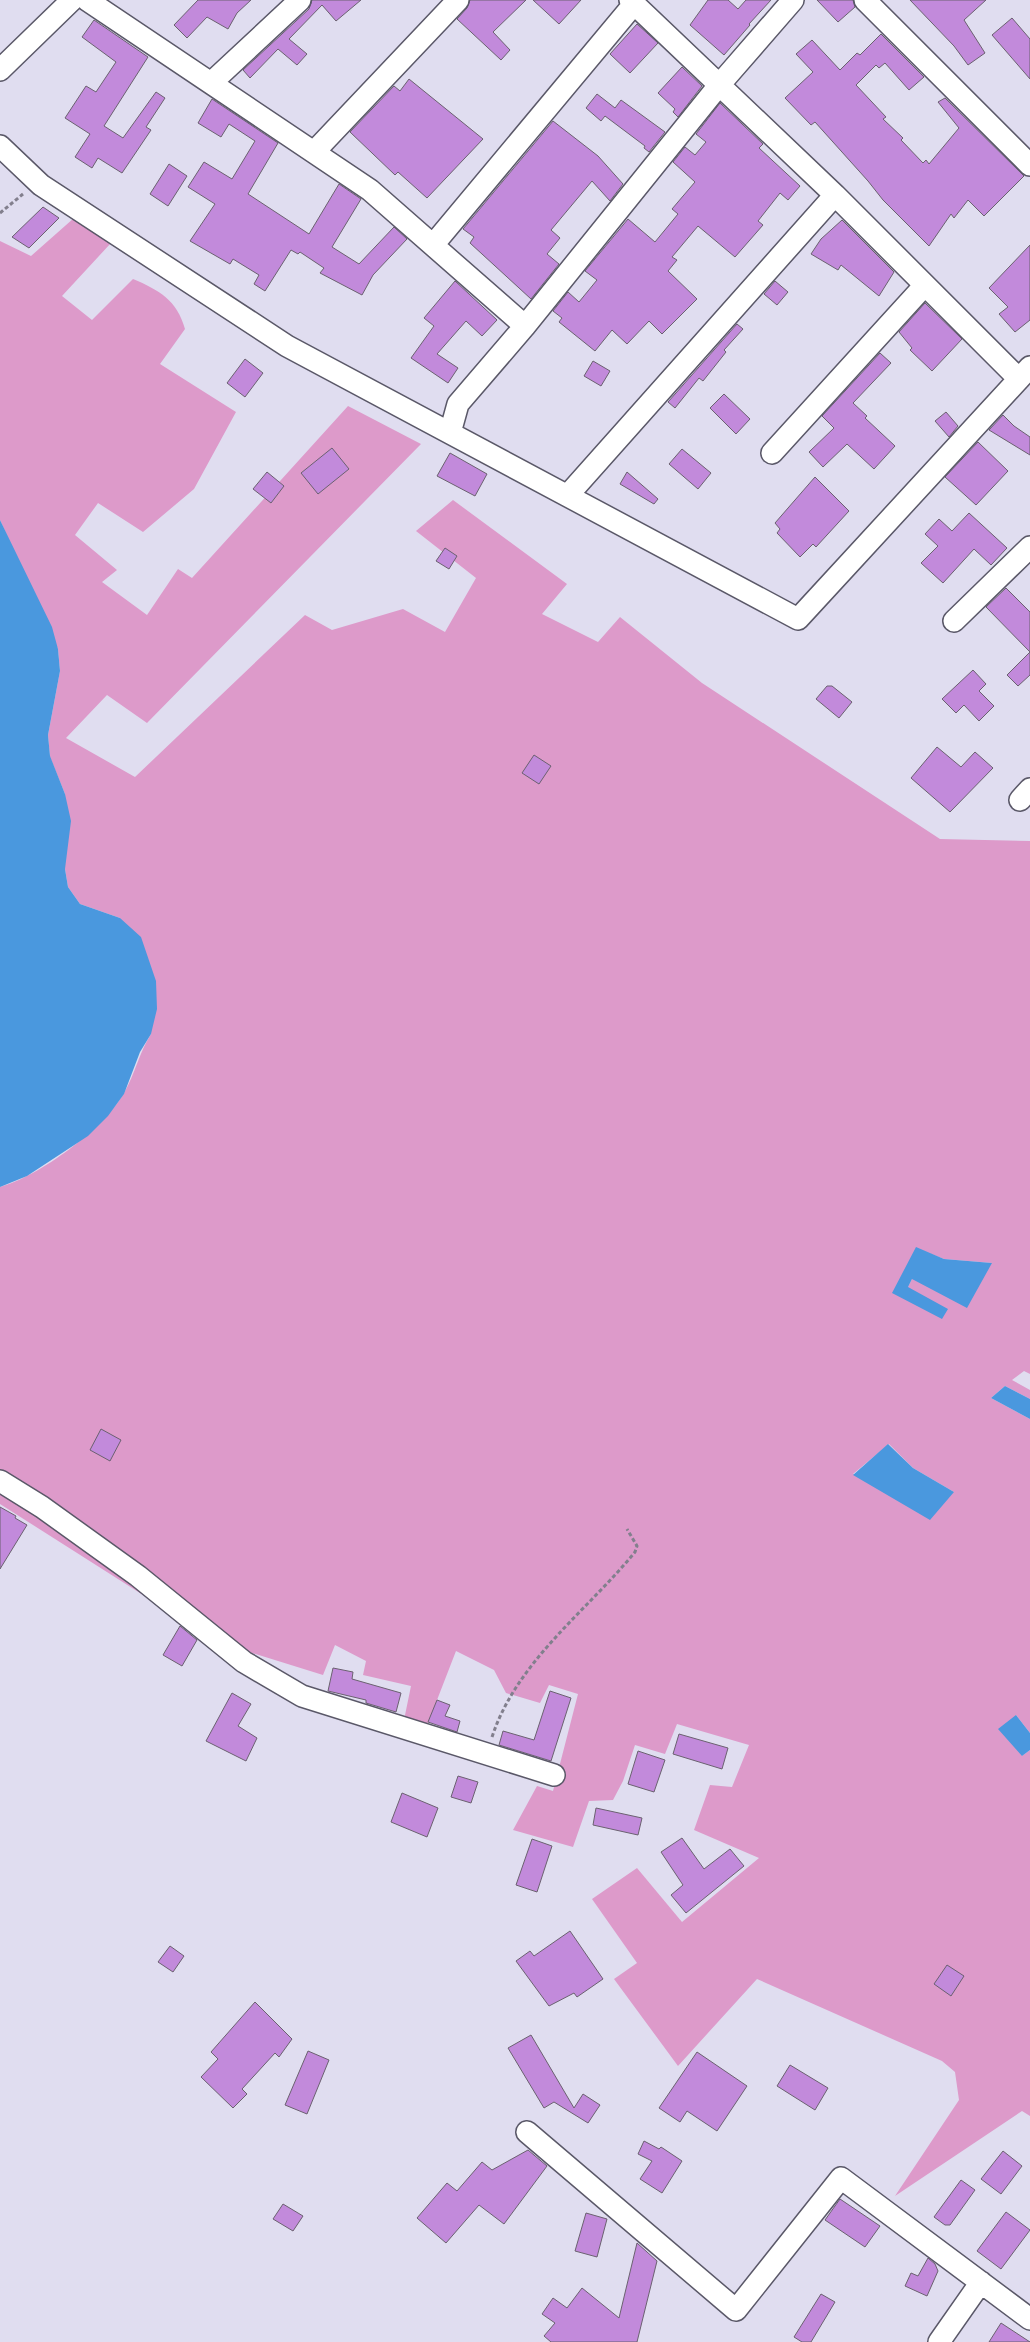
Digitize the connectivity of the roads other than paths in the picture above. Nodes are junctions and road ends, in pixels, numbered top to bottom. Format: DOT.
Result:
graph roads {
  1 [pos="72,0"];
  2 [pos="87,0"];
  3 [pos="300,0"];
  4 [pos="458,0"];
  5 [pos="793,0"];
  6 [pos="865,0"];
  7 [pos="632,2"];
  8 [pos="0,70"];
  9 [pos="212,83"];
  10 [pos="720,84"];
  11 [pos="0,146"];
  12 [pos="314,152"];
  13 [pos="1030,165"];
  14 [pos="834,195"];
  15 [pos="433,245"];
  16 [pos="925,285"];
  17 [pos="526,326"];
  18 [pos="1025,373"];
  19 [pos="450,433"];
  20 [pos="772,453"];
  21 [pos="568,495"];
  22 [pos="1030,547"];
  23 [pos="954,621"];
  24 [pos="0,1482"];
  25 [pos="554,1775"];
  26 [pos="527,2132"];
  27 [pos="980,2282"];
  28 [pos="1030,2319"];
  29 [pos="939,2342"];
  1 -- 8 [label="street"];
  2 -- 9 [label="street"];
  3 -- 9 [label="street"];
  4 -- 12 [label="street"];
  5 -- 10 [label="street"];
  6 -- 13 [label="street"];
  7 -- 10 [label="street"];
  7 -- 15 [label="street"];
  9 -- 12 [label="street"];
  10 -- 14 [label="street"];
  10 -- 17 [label="street"];
  11 -- 19 [label="street"];
  12 -- 15 [label="street"];
  14 -- 16 [label="street"];
  14 -- 21 [label="street"];
  15 -- 17 [label="street"];
  16 -- 18 [label="street"];
  16 -- 20 [label="street"];
  17 -- 19 [label="street"];
  18 -- 21 [label="street"];
  19 -- 21 [label="street"];
  22 -- 23 [label="street"];
  24 -- 25 [label="street"];
  26 -- 27 [label="street"];
  27 -- 28 [label="street"];
  27 -- 29 [label="street"];
}
